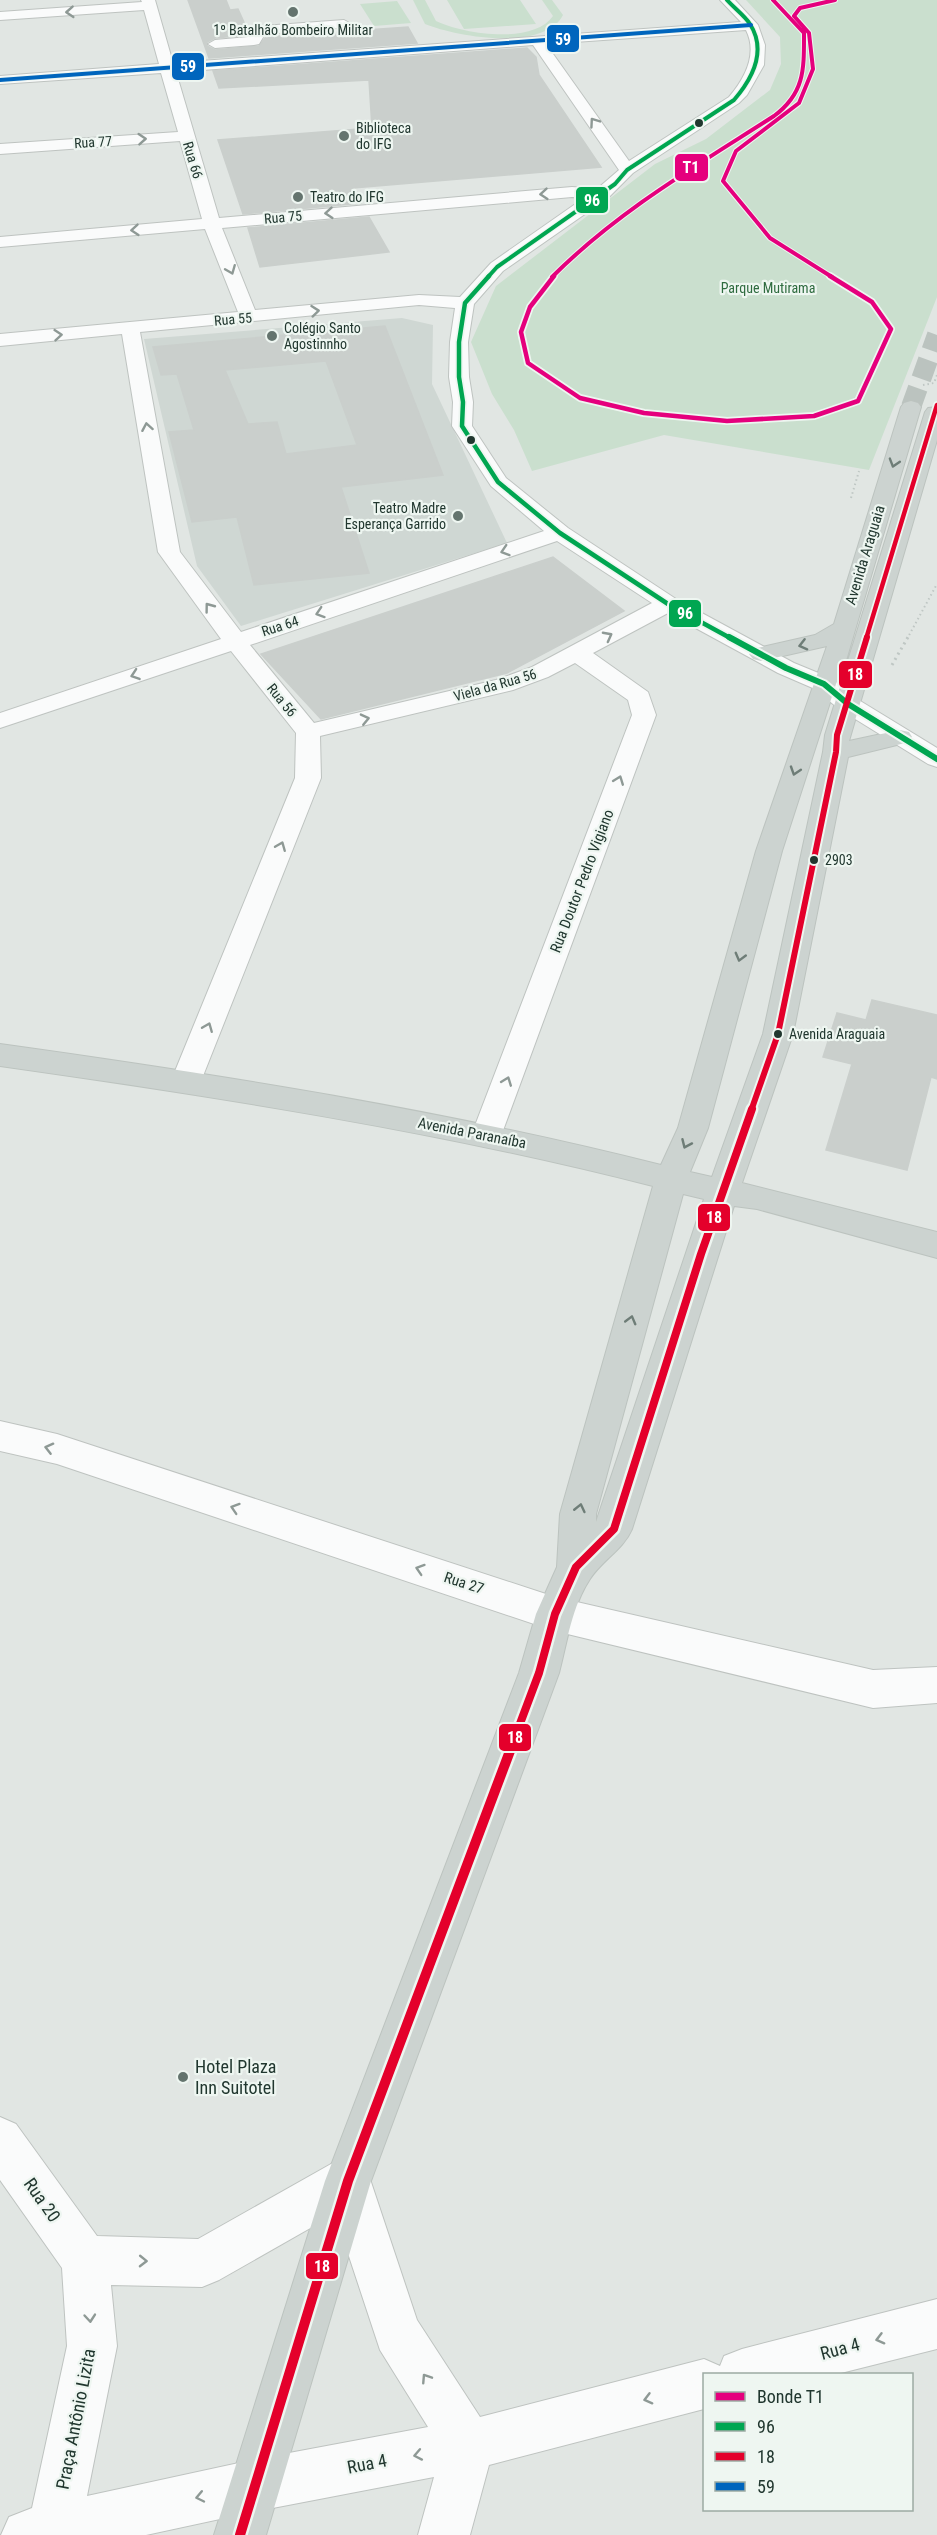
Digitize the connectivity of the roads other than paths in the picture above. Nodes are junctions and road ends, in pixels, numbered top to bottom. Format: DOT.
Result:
graph roads {
  1 [pos="727,0"];
  2 [pos="148,3"];
  3 [pos="0,16"];
  4 [pos="344,24"];
  5 [pos="750,25"];
  6 [pos="536,40"];
  7 [pos="198,45"];
  8 [pos="179,46"];
  9 [pos="159,48"];
  10 [pos="166,67"];
  11 [pos="0,80"];
  12 [pos="186,136"];
  13 [pos="0,148"];
  14 [pos="627,170"];
  15 [pos="602,194"];
  16 [pos="212,224"];
  17 [pos="0,242"];
  18 [pos="465,303"];
  19 [pos="249,317"];
  20 [pos="130,328"];
  21 [pos="0,340"];
  22 [pos="911,407"];
  23 [pos="934,412"];
  24 [pos="560,533"];
  25 [pos="668,604"];
  26 [pos="843,628"];
  27 [pos="235,641"];
  28 [pos="577,653"];
  29 [pos="761,654"];
  30 [pos="824,684"];
  31 [pos="848,704"];
  32 [pos="0,721"];
  33 [pos="308,732"];
  34 [pos="900,737"];
  35 [pos="836,752"];
  36 [pos="937,759"];
  37 [pos="0,1055"];
  38 [pos="186,1081"];
  39 [pos="486,1136"];
  40 [pos="671,1178"];
  41 [pos="722,1192"];
  42 [pos="937,1245"];
  43 [pos="0,1436"];
  44 [pos="576,1567"];
  45 [pos="555,1614"];
  46 [pos="937,1685"];
  47 [pos="0,2140"];
  48 [pos="348,2181"];
  49 [pos="84,2260"];
  50 [pos="937,2324"];
  51 [pos="746,2373"];
  52 [pos="703,2385"];
  53 [pos="470,2445"];
  54 [pos="257,2485"];
  55 [pos="40,2532"];
  56 [pos="240,2535"];
  57 [pos="444,2535"];
  1 -- 5 [label="street"];
  2 -- 3 [label="street, one-way"];
  2 -- 9 [label="street, Rua 66"];
  4 -- 7 [label="street"];
  5 -- 6 [label="street"];
  5 -- 14 [label="street"];
  6 -- 10 [label="street"];
  14 -- 6 [label="street, one-way"];
  8 -- 9 [label="street"];
  9 -- 10 [label="street, Rua 66"];
  10 -- 11 [label="street"];
  10 -- 12 [label="street, Rua 66"];
  13 -- 12 [label="street, Rua 77, one-way"];
  12 -- 16 [label="street, Rua 66"];
  14 -- 15 [label="street"];
  15 -- 16 [label="street, Rua 75, one-way"];
  15 -- 18 [label="street"];
  16 -- 17 [label="street, Rua 75, one-way"];
  16 -- 19 [label="street, Rua 66, one-way"];
  19 -- 18 [label="street, Rua 55, one-way"];
  18 -- 24 [label="street"];
  19 -- 20 [label="street, Rua 55"];
  21 -- 20 [label="street, Rua 55, one-way"];
  27 -- 20 [label="street, Rua 56, one-way"];
  22 -- 26 [label="main road, Avenida Araguaia, one-way"];
  23 -- 31 [label="main road, Avenida Araguaia"];
  24 -- 25 [label="street"];
  24 -- 27 [label="street, Rua 64, one-way"];
  28 -- 25 [label="street, Viela da Rua 56, one-way"];
  25 -- 29 [label="street"];
  26 -- 29 [label="main road, one-way"];
  26 -- 30 [label="main road, Avenida Araguaia"];
  27 -- 32 [label="street, Rua 64, one-way"];
  27 -- 33 [label="street, Rua 56"];
  33 -- 28 [label="street, Viela da Rua 56, one-way"];
  39 -- 28 [label="street, Rua Doutor Pedro Vigiano, one-way"];
  29 -- 30 [label="street"];
  30 -- 31 [label="street"];
  30 -- 40 [label="main road, Avenida Araguaia, one-way"];
  31 -- 34 [label="street"];
  31 -- 35 [label="main road, Avenida Araguaia"];
  38 -- 33 [label="street, Rua 56, one-way"];
  34 -- 35 [label="main road"];
  34 -- 36 [label="street"];
  35 -- 41 [label="main road, Avenida Araguaia"];
  37 -- 38 [label="main road, Avenida Paranaíba"];
  38 -- 39 [label="main road, Avenida Paranaíba"];
  39 -- 40 [label="main road, Avenida Paranaíba"];
  40 -- 41 [label="main road, Avenida Paranaíba"];
  44 -- 40 [label="main road, Avenida Araguaia, one-way"];
  41 -- 42 [label="main road, Avenida Paranaíba"];
  41 -- 44 [label="main road, Avenida Araguaia"];
  45 -- 43 [label="street, Rua 27, one-way"];
  44 -- 45 [label="main road, Avenida Araguaia"];
  45 -- 46 [label="street, Rua 27"];
  45 -- 48 [label="main road, Avenida Araguaia"];
  47 -- 49 [label="street, Rua 20"];
  49 -- 48 [label="street, one-way"];
  53 -- 48 [label="street, one-way"];
  48 -- 54 [label="main road, Avenida Araguaia"];
  49 -- 55 [label="street, Praça Antônio Lizita, one-way"];
  50 -- 51 [label="street, Rua 4, one-way"];
  52 -- 53 [label="street, Rua 4, one-way"];
  53 -- 54 [label="street, Rua 4, one-way"];
  53 -- 57 [label="street"];
  54 -- 55 [label="street, Rua 4, one-way"];
  54 -- 56 [label="main road, Avenida Araguaia"];
}
